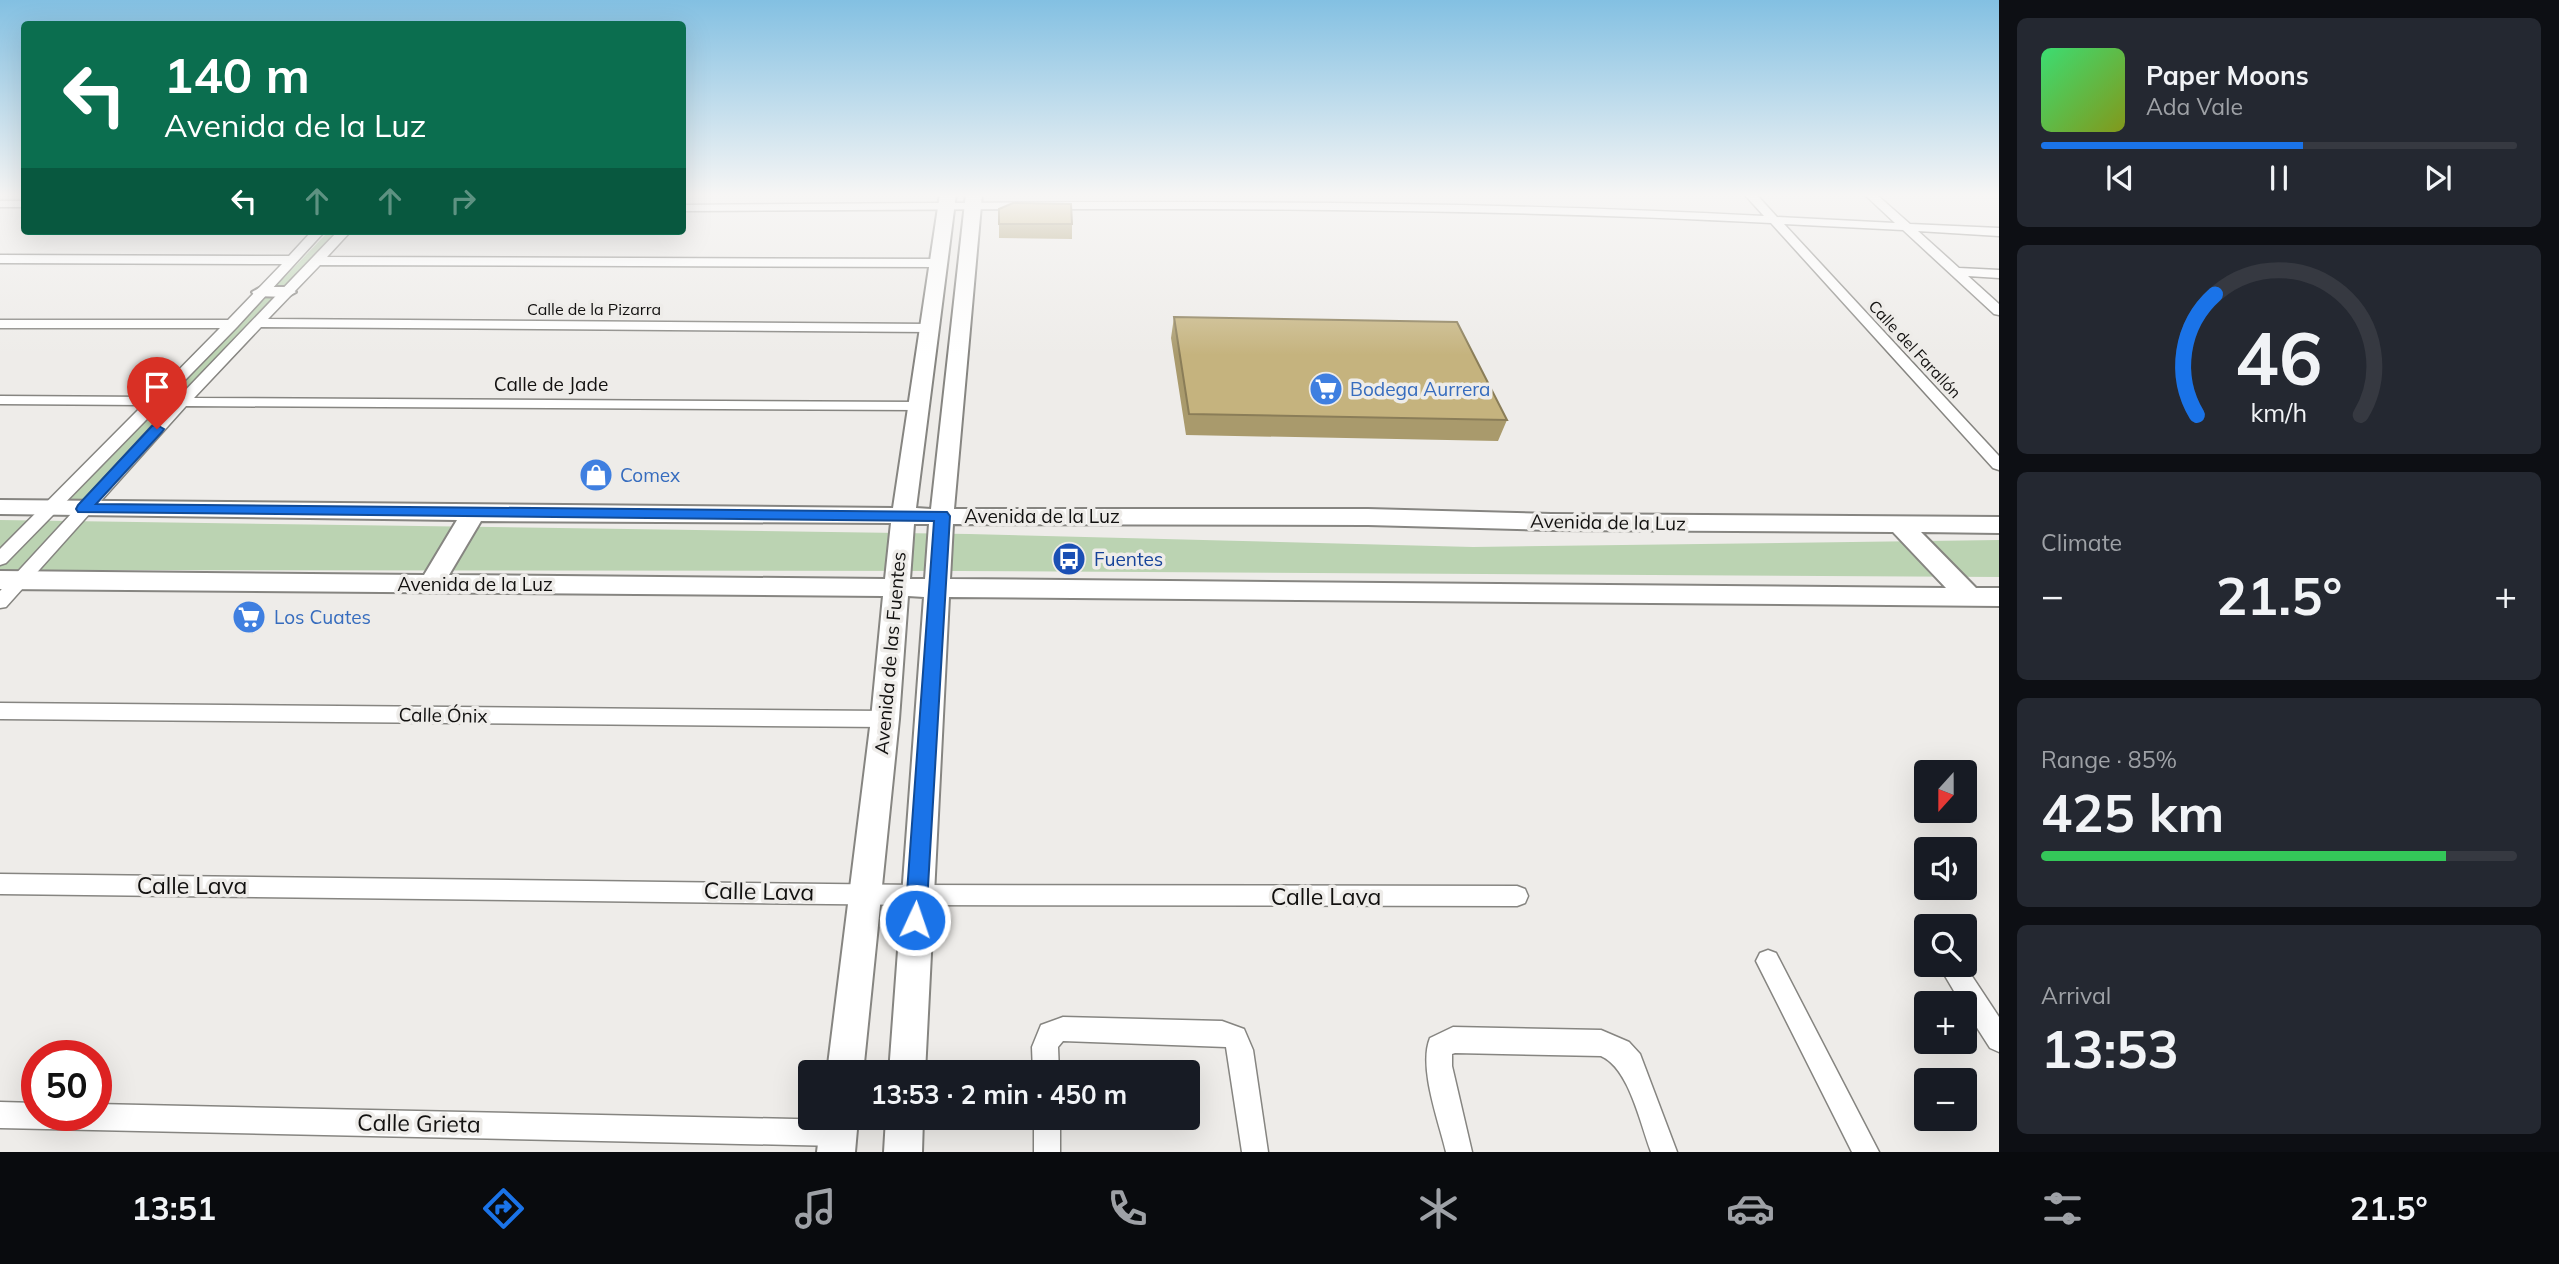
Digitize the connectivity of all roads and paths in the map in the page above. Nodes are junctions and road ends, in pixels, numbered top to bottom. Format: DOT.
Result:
graph roads {
  1 [pos="302,248"];
  2 [pos="329,248"];
  3 [pos="942,248"];
  4 [pos="969,248"];
  5 [pos="1799,248"];
  6 [pos="1930,248"];
  7 [pos="0,259"];
  8 [pos="290,260"];
  9 [pos="316,261"];
  10 [pos="940,262"];
  11 [pos="1956,272"];
  12 [pos="1999,274"];
  13 [pos="261,292"];
  14 [pos="287,292"];
  15 [pos="1999,311"];
  16 [pos="256,323"];
  17 [pos="0,324"];
  18 [pos="232,324"];
  19 [pos="931,328"];
  20 [pos="0,400"];
  21 [pos="157,401"];
  22 [pos="182,402"];
  23 [pos="920,406"];
  24 [pos="915,433"];
  25 [pos="948,461"];
  26 [pos="1999,465"];
  27 [pos="0,507"];
  28 [pos="49,508"];
  29 [pos="83,509"];
  30 [pos="474,512"];
  31 [pos="903,516"];
  32 [pos="942,516"];
  33 [pos="1899,524"];
  34 [pos="1999,525"];
  35 [pos="0,559"];
  36 [pos="10,580"];
  37 [pos="431,584"];
  38 [pos="897,589"];
  39 [pos="938,590"];
  40 [pos="1970,597"];
  41 [pos="1999,597"];
  42 [pos="0,602"];
  43 [pos="0,711"];
  44 [pos="885,719"];
  45 [pos="0,884"];
  46 [pos="866,893"];
  47 [pos="917,895"];
  48 [pos="1517,896"];
  49 [pos="1768,961"];
  50 [pos="1958,977"];
  51 [pos="1999,1039"];
  52 [pos="847,1060"];
  53 [pos="908,1060"];
  54 [pos="1046,1060"];
  55 [pos="0,1115"];
  56 [pos="904,1130"];
  57 [pos="1046,1130"];
  58 [pos="838,1134"];
  59 [pos="903,1152"];
  60 [pos="1047,1152"];
  61 [pos="1255,1152"];
  62 [pos="1459,1152"];
  63 [pos="1664,1152"];
  64 [pos="1866,1152"];
  1 -- 8 [label="street"];
  2 -- 9 [label="street"];
  3 -- 10 [label="main road, Avenida de las Fuentes"];
  4 -- 25 [label="main road"];
  5 -- 26 [label="street, Calle del Farallón"];
  6 -- 11 [label="street"];
  7 -- 8 [label="street"];
  8 -- 13 [label="street"];
  9 -- 10 [label="street"];
  9 -- 14 [label="street"];
  10 -- 19 [label="main road, Avenida de las Fuentes"];
  11 -- 12 [label="street"];
  11 -- 15 [label="street"];
  13 -- 14 [label="main road"];
  13 -- 18 [label="street"];
  14 -- 16 [label="street"];
  16 -- 19 [label="street, Calle de la Pizarra"];
  16 -- 22 [label="street"];
  17 -- 18 [label="street"];
  18 -- 21 [label="street"];
  19 -- 23 [label="main road, Avenida de las Fuentes"];
  20 -- 21 [label="street"];
  21 -- 28 [label="street"];
  22 -- 23 [label="street, Calle de Jade"];
  22 -- 29 [label="street"];
  23 -- 24 [label="main road, Avenida de las Fuentes"];
  24 -- 25 [label="main road"];
  24 -- 31 [label="main road, Avenida de las Fuentes"];
  25 -- 32 [label="main road"];
  27 -- 28 [label="main road, Avenida de la Luz"];
  28 -- 29 [label="main road, Avenida de la Luz"];
  28 -- 35 [label="street"];
  29 -- 30 [label="main road, Avenida de la Luz"];
  29 -- 36 [label="street"];
  30 -- 31 [label="main road, Avenida de la Luz"];
  30 -- 37 [label="main road"];
  31 -- 32 [label="main road, Avenida de la Luz"];
  31 -- 38 [label="main road, Avenida de las Fuentes"];
  32 -- 33 [label="main road, Avenida de la Luz"];
  32 -- 39 [label="main road"];
  33 -- 34 [label="main road, Avenida de la Luz"];
  33 -- 40 [label="main road"];
  36 -- 37 [label="main road, Avenida de la Luz"];
  36 -- 42 [label="street"];
  37 -- 38 [label="main road, Avenida de la Luz"];
  38 -- 39 [label="main road, Avenida de la Luz"];
  38 -- 44 [label="main road, Avenida de las Fuentes"];
  39 -- 40 [label="main road, Avenida de la Luz"];
  39 -- 47 [label="main road"];
  40 -- 41 [label="main road, Avenida de la Luz"];
  43 -- 44 [label="street, Calle Ónix"];
  44 -- 46 [label="main road, Avenida de las Fuentes"];
  45 -- 46 [label="street, Calle Lava"];
  46 -- 47 [label="street, Calle Lava"];
  46 -- 52 [label="main road, Avenida de las Fuentes"];
  47 -- 48 [label="street, Calle Lava"];
  47 -- 53 [label="main road"];
  49 -- 64 [label="street"];
  50 -- 51 [label="street"];
  54 -- 61 [label="street"];
  55 -- 58 [label="street, Calle Grieta"];
  56 -- 59 [label="main road"];
  57 -- 60 [label="street"];
  62 -- 63 [label="street"];
}
